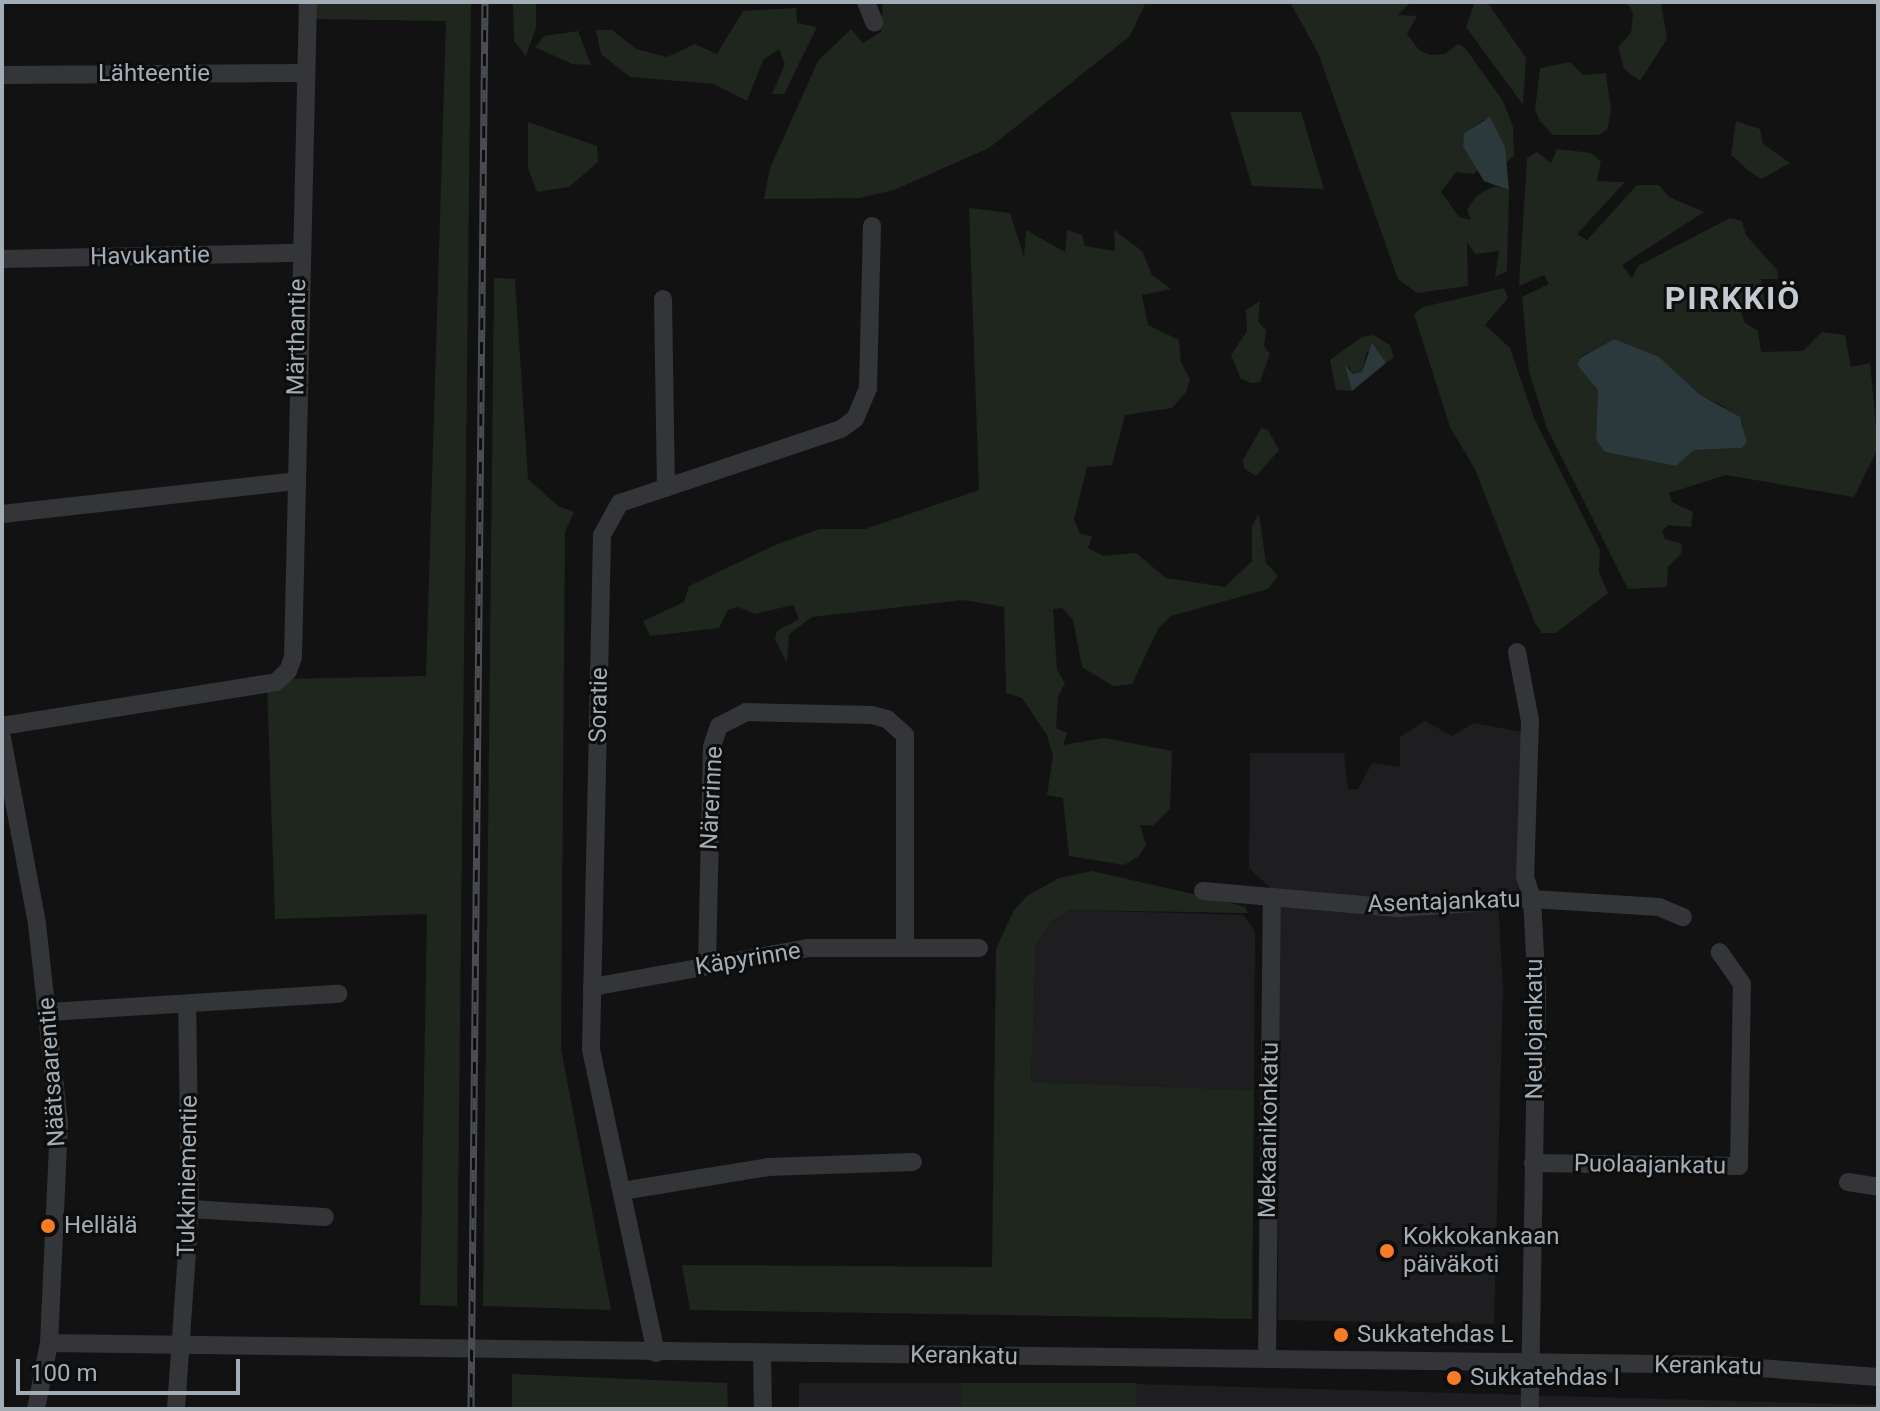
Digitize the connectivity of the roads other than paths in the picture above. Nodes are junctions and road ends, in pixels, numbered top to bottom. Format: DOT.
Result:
graph roads {
  1 [pos="308,2"];
  2 [pos="866,2"];
  3 [pos="874,22"];
  4 [pos="306,73"];
  5 [pos="2,75"];
  6 [pos="872,226"];
  7 [pos="298,253"];
  8 [pos="2,259"];
  9 [pos="663,299"];
  10 [pos="295,481"];
  11 [pos="666,488"];
  12 [pos="2,514"];
  13 [pos="1517,652"];
  14 [pos="2,726"];
  15 [pos="2,738"];
  16 [pos="1203,891"];
  17 [pos="1532,899"];
  18 [pos="1272,901"];
  19 [pos="1683,917"];
  20 [pos="905,946"];
  21 [pos="979,948"];
  22 [pos="1720,952"];
  23 [pos="707,964"];
  24 [pos="592,987"];
  25 [pos="338,994"];
  26 [pos="187,1004"];
  27 [pos="49,1012"];
  28 [pos="913,1162"];
  29 [pos="1533,1163"];
  30 [pos="1848,1182"];
  31 [pos="1878,1187"];
  32 [pos="622,1191"];
  33 [pos="190,1209"];
  34 [pos="325,1217"];
  35 [pos="49,1343"];
  36 [pos="182,1347"];
  37 [pos="656,1353"];
  38 [pos="762,1354"];
  39 [pos="1267,1359"];
  40 [pos="1531,1363"];
  41 [pos="1878,1377"];
  42 [pos="36,1409"];
  43 [pos="176,1409"];
  44 [pos="763,1409"];
  45 [pos="1530,1409"];
  1 -- 4 [label="street, Märthantie"];
  2 -- 3 [label="street"];
  4 -- 5 [label="street, Lähteentie"];
  4 -- 7 [label="street, Märthantie"];
  6 -- 11 [label="street, Soratie"];
  7 -- 8 [label="street, Havukantie"];
  7 -- 10 [label="street, Märthantie"];
  9 -- 11 [label="street"];
  10 -- 12 [label="street"];
  10 -- 14 [label="street, Märthantie"];
  11 -- 24 [label="street, Soratie"];
  13 -- 17 [label="street, Neulojankatu"];
  15 -- 27 [label="street, Näätsaarentie"];
  16 -- 18 [label="street, Asentajankatu"];
  17 -- 18 [label="street, Asentajankatu"];
  17 -- 19 [label="street, Asentajankatu"];
  17 -- 29 [label="street, Neulojankatu"];
  18 -- 39 [label="street, Mekaanikonkatu"];
  20 -- 21 [label="street, Käpyrinne"];
  20 -- 23 [label="street, Käpyrinne"];
  20 -- 23 [label="street, Närerinne"];
  22 -- 29 [label="street, Puolaajankatu"];
  23 -- 24 [label="street, Käpyrinne"];
  24 -- 32 [label="street, Soratie"];
  25 -- 26 [label="street"];
  26 -- 27 [label="street"];
  26 -- 33 [label="street, Tukkiniementie"];
  27 -- 35 [label="street, Näätsaarentie"];
  28 -- 32 [label="street"];
  29 -- 40 [label="street, Neulojankatu"];
  30 -- 31 [label="street"];
  32 -- 37 [label="street, Soratie"];
  33 -- 34 [label="street"];
  33 -- 36 [label="street, Tukkiniementie"];
  35 -- 36 [label="street, Kerankatu"];
  35 -- 42 [label="street, Näätsaarentie"];
  36 -- 37 [label="street, Kerankatu"];
  36 -- 43 [label="street, Tukkiniementie"];
  37 -- 38 [label="street, Kerankatu"];
  38 -- 39 [label="street, Kerankatu"];
  38 -- 44 [label="street"];
  39 -- 40 [label="street, Kerankatu"];
  40 -- 41 [label="street, Kerankatu"];
  40 -- 45 [label="street, Neulojankatu"];
}
